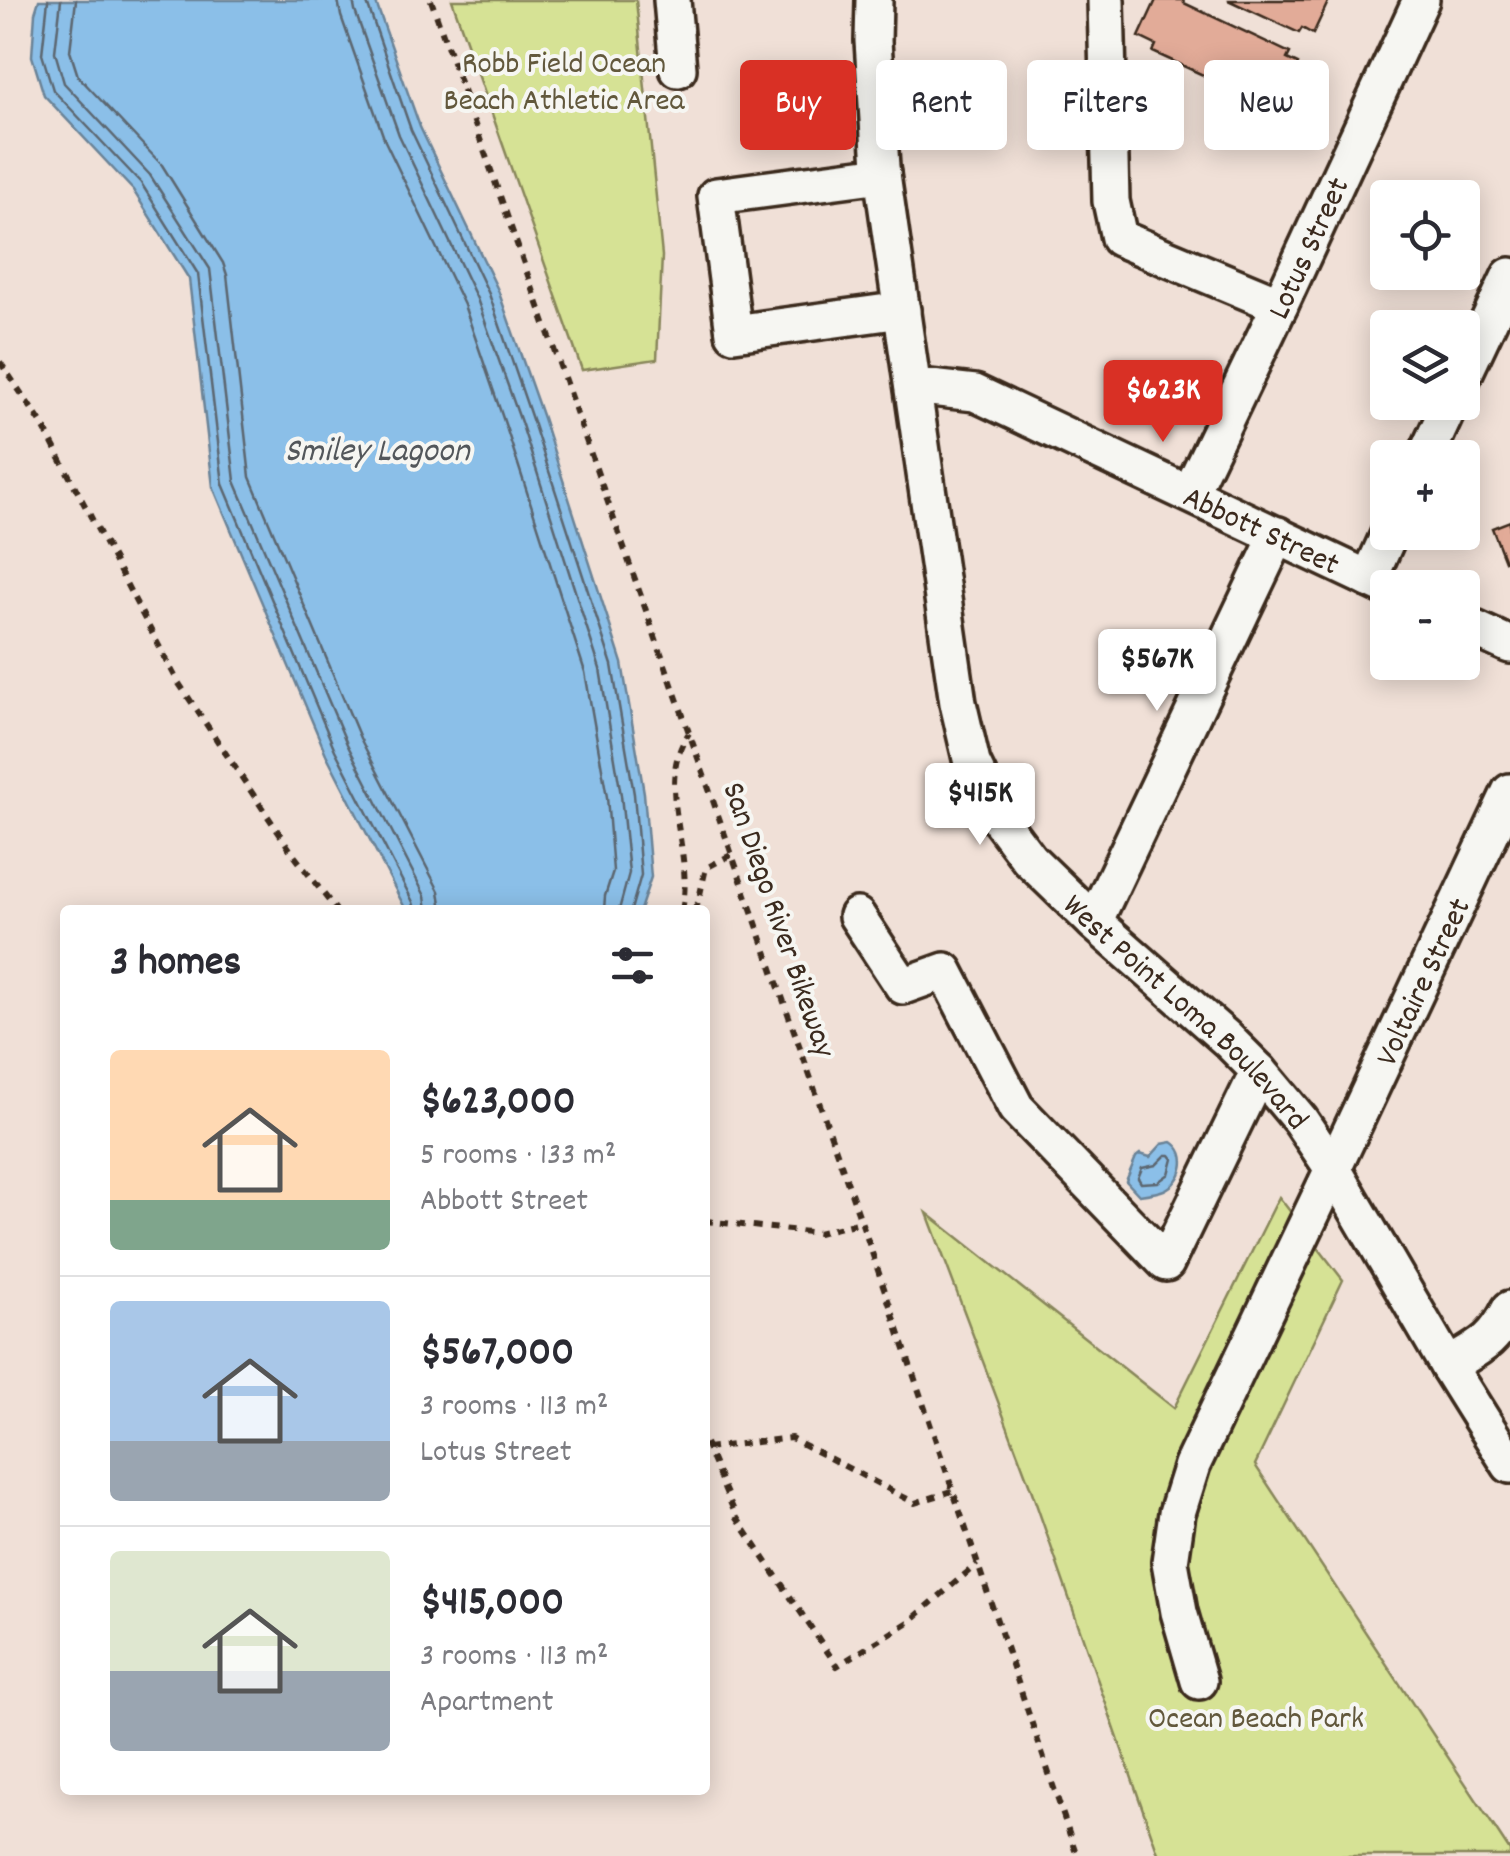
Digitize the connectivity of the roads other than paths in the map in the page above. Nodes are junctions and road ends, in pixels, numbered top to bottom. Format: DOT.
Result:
graph roads {
  1 [pos="672,0"];
  2 [pos="874,0"];
  3 [pos="1106,0"];
  4 [pos="1420,0"];
  5 [pos="678,70"];
  6 [pos="882,174"];
  7 [pos="1510,276"];
  8 [pos="1280,305"];
  9 [pos="902,310"];
  10 [pos="1480,340"];
  11 [pos="913,386"];
  12 [pos="1190,493"];
  13 [pos="1278,535"];
  14 [pos="1370,579"];
  15 [pos="1480,631"];
  16 [pos="1510,645"];
  17 [pos="1510,792"];
  18 [pos="857,916"];
  19 [pos="1094,922"];
  20 [pos="1259,1071"];
  21 [pos="1333,1170"];
  22 [pos="1510,1309"];
  23 [pos="1448,1366"];
  24 [pos="1510,1465"];
  25 [pos="1199,1681"];
  1 -- 5 [label="street"];
  2 -- 6 [label="street, West Point Loma Boulevard"];
  3 -- 8 [label="street"];
  4 -- 8 [label="street, Lotus Street"];
  6 -- 9 [label="street, West Point Loma Boulevard"];
  6 -- 9 [label="street"];
  7 -- 10 [label="street"];
  8 -- 12 [label="street, Lotus Street"];
  9 -- 11 [label="street, West Point Loma Boulevard"];
  11 -- 12 [label="street, Abbott Street"];
  11 -- 19 [label="street, West Point Loma Boulevard"];
  12 -- 13 [label="street, Abbott Street"];
  13 -- 14 [label="street, Abbott Street"];
  13 -- 19 [label="street"];
  15 -- 16 [label="street"];
  17 -- 21 [label="street, Voltaire Street"];
  18 -- 20 [label="street"];
  19 -- 20 [label="street, West Point Loma Boulevard"];
  20 -- 21 [label="street, West Point Loma Boulevard"];
  21 -- 23 [label="street, West Point Loma Boulevard"];
  21 -- 25 [label="street, Voltaire Street"];
  22 -- 23 [label="street"];
  23 -- 24 [label="street, West Point Loma Boulevard"];
}
